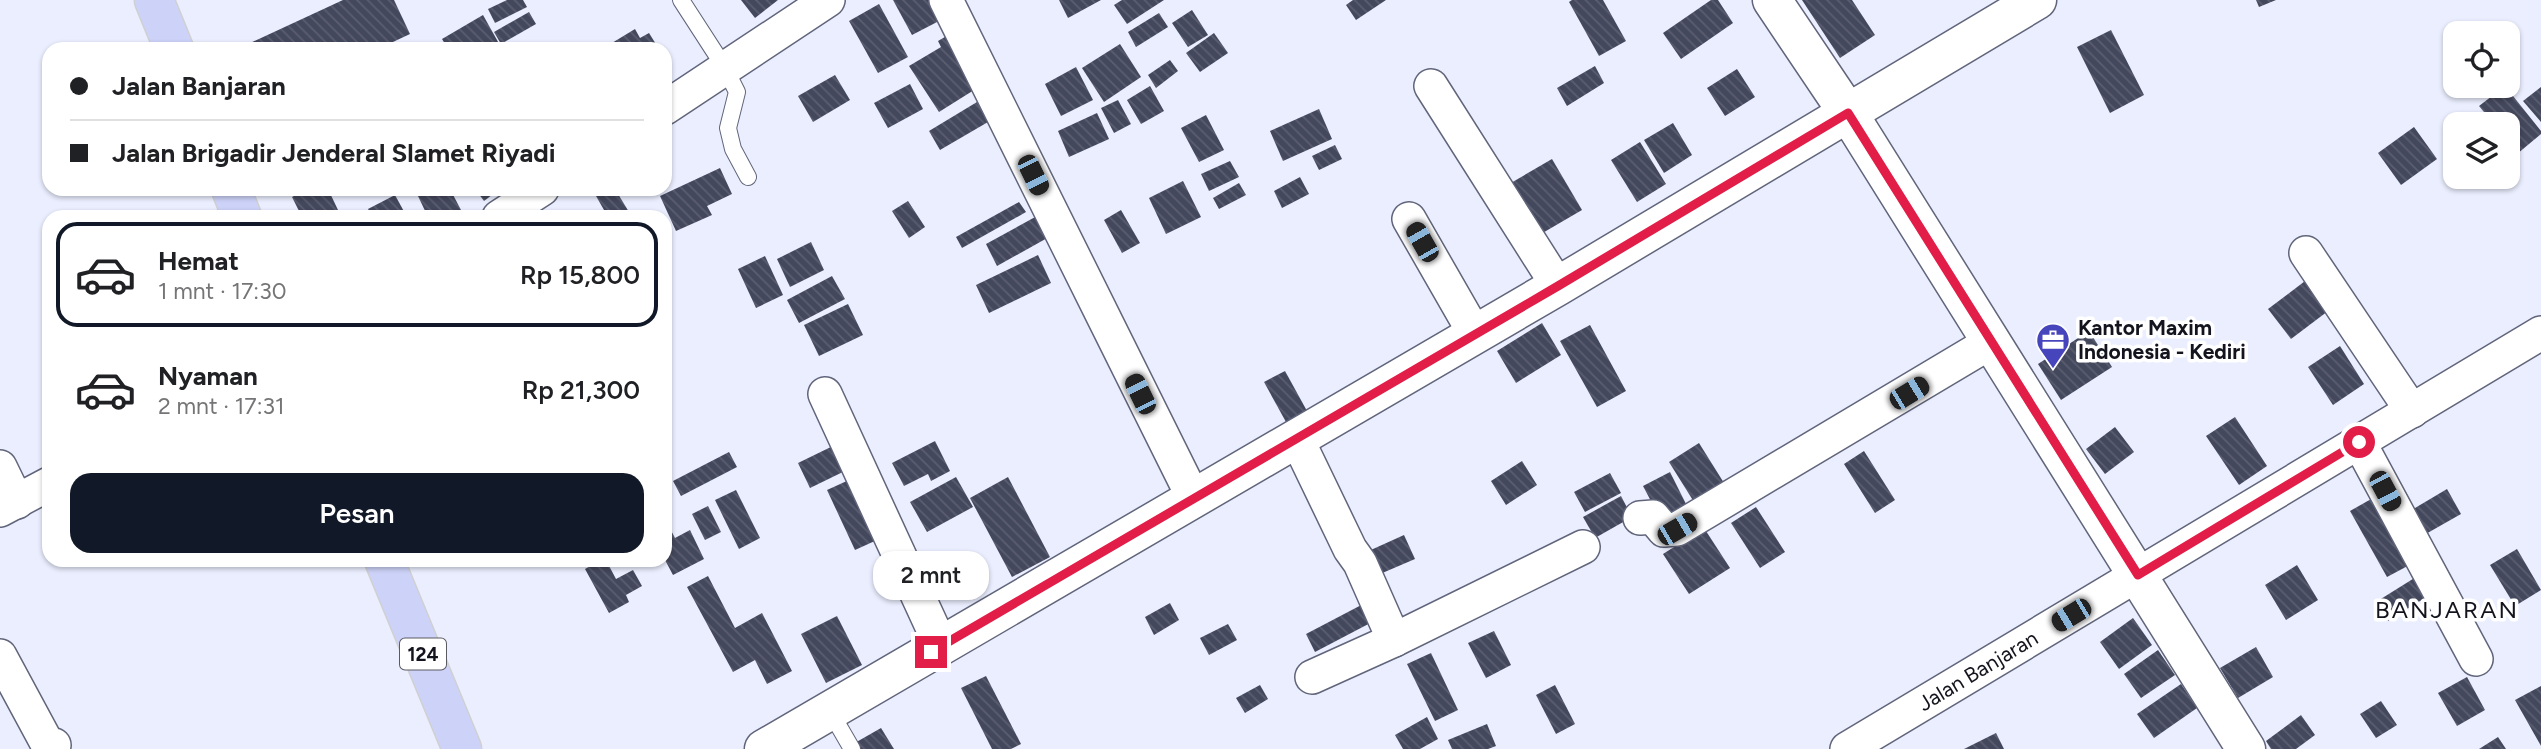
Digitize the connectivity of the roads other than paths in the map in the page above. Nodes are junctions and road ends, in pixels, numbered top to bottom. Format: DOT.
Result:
graph roads {
  1 [pos="154,0"];
  2 [pos="681,0"];
  3 [pos="828,0"];
  4 [pos="946,0"];
  5 [pos="1772,0"];
  6 [pos="2037,0"];
  7 [pos="171,42"];
  8 [pos="725,68"];
  9 [pos="1431,86"];
  10 [pos="672,103"];
  11 [pos="1848,113"];
  12 [pos="748,177"];
  13 [pos="531,196"];
  14 [pos="510,210"];
  15 [pos="1409,219"];
  16 [pos="2306,253"];
  17 [pos="1558,286"];
  18 [pos="1475,334"];
  19 [pos="1991,342"];
  20 [pos="2538,343"];
  21 [pos="825,394"];
  22 [pos="2412,411"];
  23 [pos="1297,439"];
  24 [pos="2359,442"];
  25 [pos="0,467"];
  26 [pos="42,488"];
  27 [pos="1194,499"];
  28 [pos="8,506"];
  29 [pos="1640,518"];
  30 [pos="1583,547"];
  31 [pos="387,567"];
  32 [pos="2138,575"];
  33 [pos="1394,640"];
  34 [pos="942,646"];
  35 [pos="0,656"];
  36 [pos="2476,659"];
  37 [pos="1312,677"];
  38 [pos="830,711"];
  39 [pos="54,744"];
  40 [pos="462,749"];
  41 [pos="764,749"];
  42 [pos="852,749"];
  43 [pos="1847,749"];
  44 [pos="2246,749"];
  1 -- 7 [label="main road"];
  2 -- 8 [label="lane"];
  3 -- 8 [label="street"];
  4 -- 27 [label="street"];
  5 -- 11 [label="street"];
  6 -- 11 [label="street"];
  8 -- 10 [label="street"];
  8 -- 12 [label="lane"];
  9 -- 17 [label="street"];
  11 -- 17 [label="street"];
  11 -- 19 [label="street"];
  13 -- 14 [label="street"];
  15 -- 18 [label="street"];
  16 -- 22 [label="street"];
  17 -- 18 [label="street"];
  18 -- 23 [label="street"];
  19 -- 29 [label="street"];
  19 -- 32 [label="street"];
  20 -- 22 [label="street, Jalan Banjaran"];
  21 -- 34 [label="street"];
  22 -- 24 [label="street, Jalan Banjaran"];
  23 -- 27 [label="street"];
  23 -- 33 [label="street"];
  24 -- 32 [label="street, Jalan Banjaran"];
  24 -- 36 [label="street"];
  25 -- 28 [label="street"];
  26 -- 28 [label="street"];
  27 -- 34 [label="street"];
  30 -- 33 [label="street"];
  31 -- 40 [label="main road, 124"];
  32 -- 43 [label="street, Jalan Banjaran"];
  32 -- 44 [label="street"];
  33 -- 37 [label="street"];
  34 -- 38 [label="street"];
  35 -- 39 [label="street"];
  38 -- 41 [label="street"];
  38 -- 42 [label="lane"];
}
